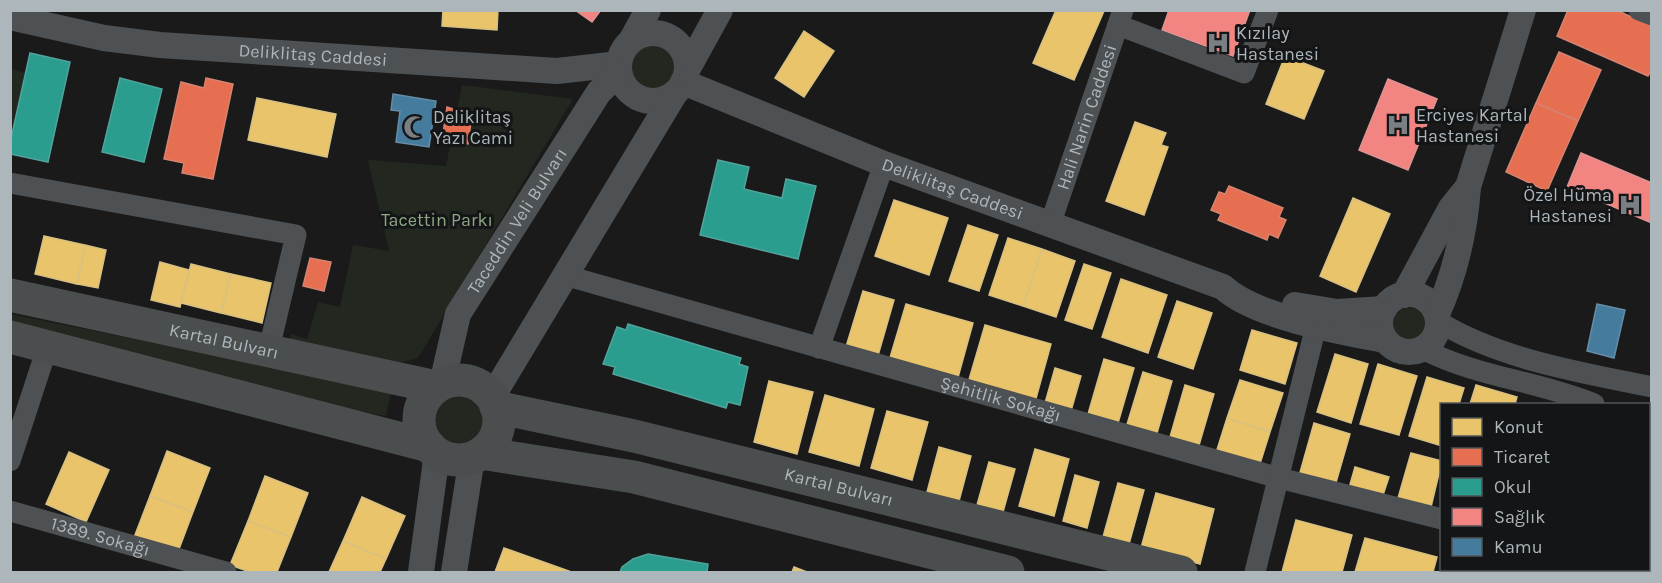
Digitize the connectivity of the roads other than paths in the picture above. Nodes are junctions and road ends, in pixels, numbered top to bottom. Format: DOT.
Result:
graph roads {
  1 [pos="648,10"];
  2 [pos="720,10"];
  3 [pos="1268,10"];
  4 [pos="1523,10"];
  5 [pos="1639,10"];
  6 [pos="1652,15"];
  7 [pos="10,17"];
  8 [pos="1121,18"];
  9 [pos="631,41"];
  10 [pos="619,68"];
  11 [pos="681,82"];
  12 [pos="884,164"];
  13 [pos="10,183"];
  14 [pos="1468,187"];
  15 [pos="1050,225"];
  16 [pos="564,275"];
  17 [pos="1223,287"];
  18 [pos="10,296"];
  19 [pos="1394,302"];
  20 [pos="1438,318"];
  21 [pos="1316,326"];
  22 [pos="10,337"];
  23 [pos="1385,340"];
  24 [pos="48,345"];
  25 [pos="819,348"];
  26 [pos="1423,349"];
  27 [pos="268,353"];
  28 [pos="439,385"];
  29 [pos="1652,387"];
  30 [pos="494,402"];
  31 [pos="1590,403"];
  32 [pos="433,449"];
  33 [pos="476,455"];
  34 [pos="10,461"];
  35 [pos="1279,478"];
  36 [pos="10,511"];
  37 [pos="1440,518"];
  38 [pos="226,573"];
  39 [pos="421,573"];
  40 [pos="454,573"];
  41 [pos="1008,573"];
  42 [pos="1181,573"];
  43 [pos="1255,573"];
  1 -- 9 [label="street"];
  2 -- 11 [label="street"];
  3 -- 8 [label="street"];
  4 -- 14 [label="street"];
  5 -- 6 [label="street"];
  7 -- 10 [label="street, Deliklitaş Caddesi"];
  8 -- 15 [label="street, Hali Narin Caddesi"];
  9 -- 10 [label="street"];
  9 -- 11 [label="street"];
  10 -- 11 [label="street"];
  10 -- 28 [label="street, Taceddin Veli Bulvarı"];
  11 -- 12 [label="street, Deliklitaş Caddesi"];
  11 -- 16 [label="street"];
  12 -- 15 [label="street, Deliklitaş Caddesi"];
  12 -- 25 [label="street"];
  13 -- 27 [label="street"];
  14 -- 19 [label="street"];
  14 -- 20 [label="street"];
  15 -- 17 [label="street, Deliklitaş Caddesi"];
  16 -- 25 [label="street, Şehitlik Sokağı"];
  16 -- 30 [label="street"];
  17 -- 19 [label="street, Deliklitaş Caddesi"];
  17 -- 21 [label="street, Deliklitaş Caddesi"];
  18 -- 27 [label="main road, Kartal Bulvarı"];
  19 -- 20 [label="street"];
  19 -- 23 [label="street"];
  20 -- 26 [label="street"];
  20 -- 29 [label="street"];
  21 -- 23 [label="street, Deliklitaş Caddesi"];
  21 -- 35 [label="street"];
  22 -- 24 [label="main road"];
  23 -- 26 [label="street"];
  24 -- 32 [label="main road"];
  24 -- 34 [label="street"];
  25 -- 35 [label="street, Şehitlik Sokağı"];
  26 -- 31 [label="street"];
  27 -- 28 [label="main road, Kartal Bulvarı"];
  28 -- 30 [label="main road"];
  28 -- 32 [label="main road"];
  30 -- 33 [label="main road"];
  30 -- 42 [label="main road, Kartal Bulvarı"];
  32 -- 33 [label="main road"];
  32 -- 39 [label="street"];
  33 -- 40 [label="street"];
  33 -- 41 [label="main road"];
  35 -- 37 [label="street, Şehitlik Sokağı"];
  35 -- 43 [label="street"];
  36 -- 38 [label="street, 1389. Sokağı"];
}
